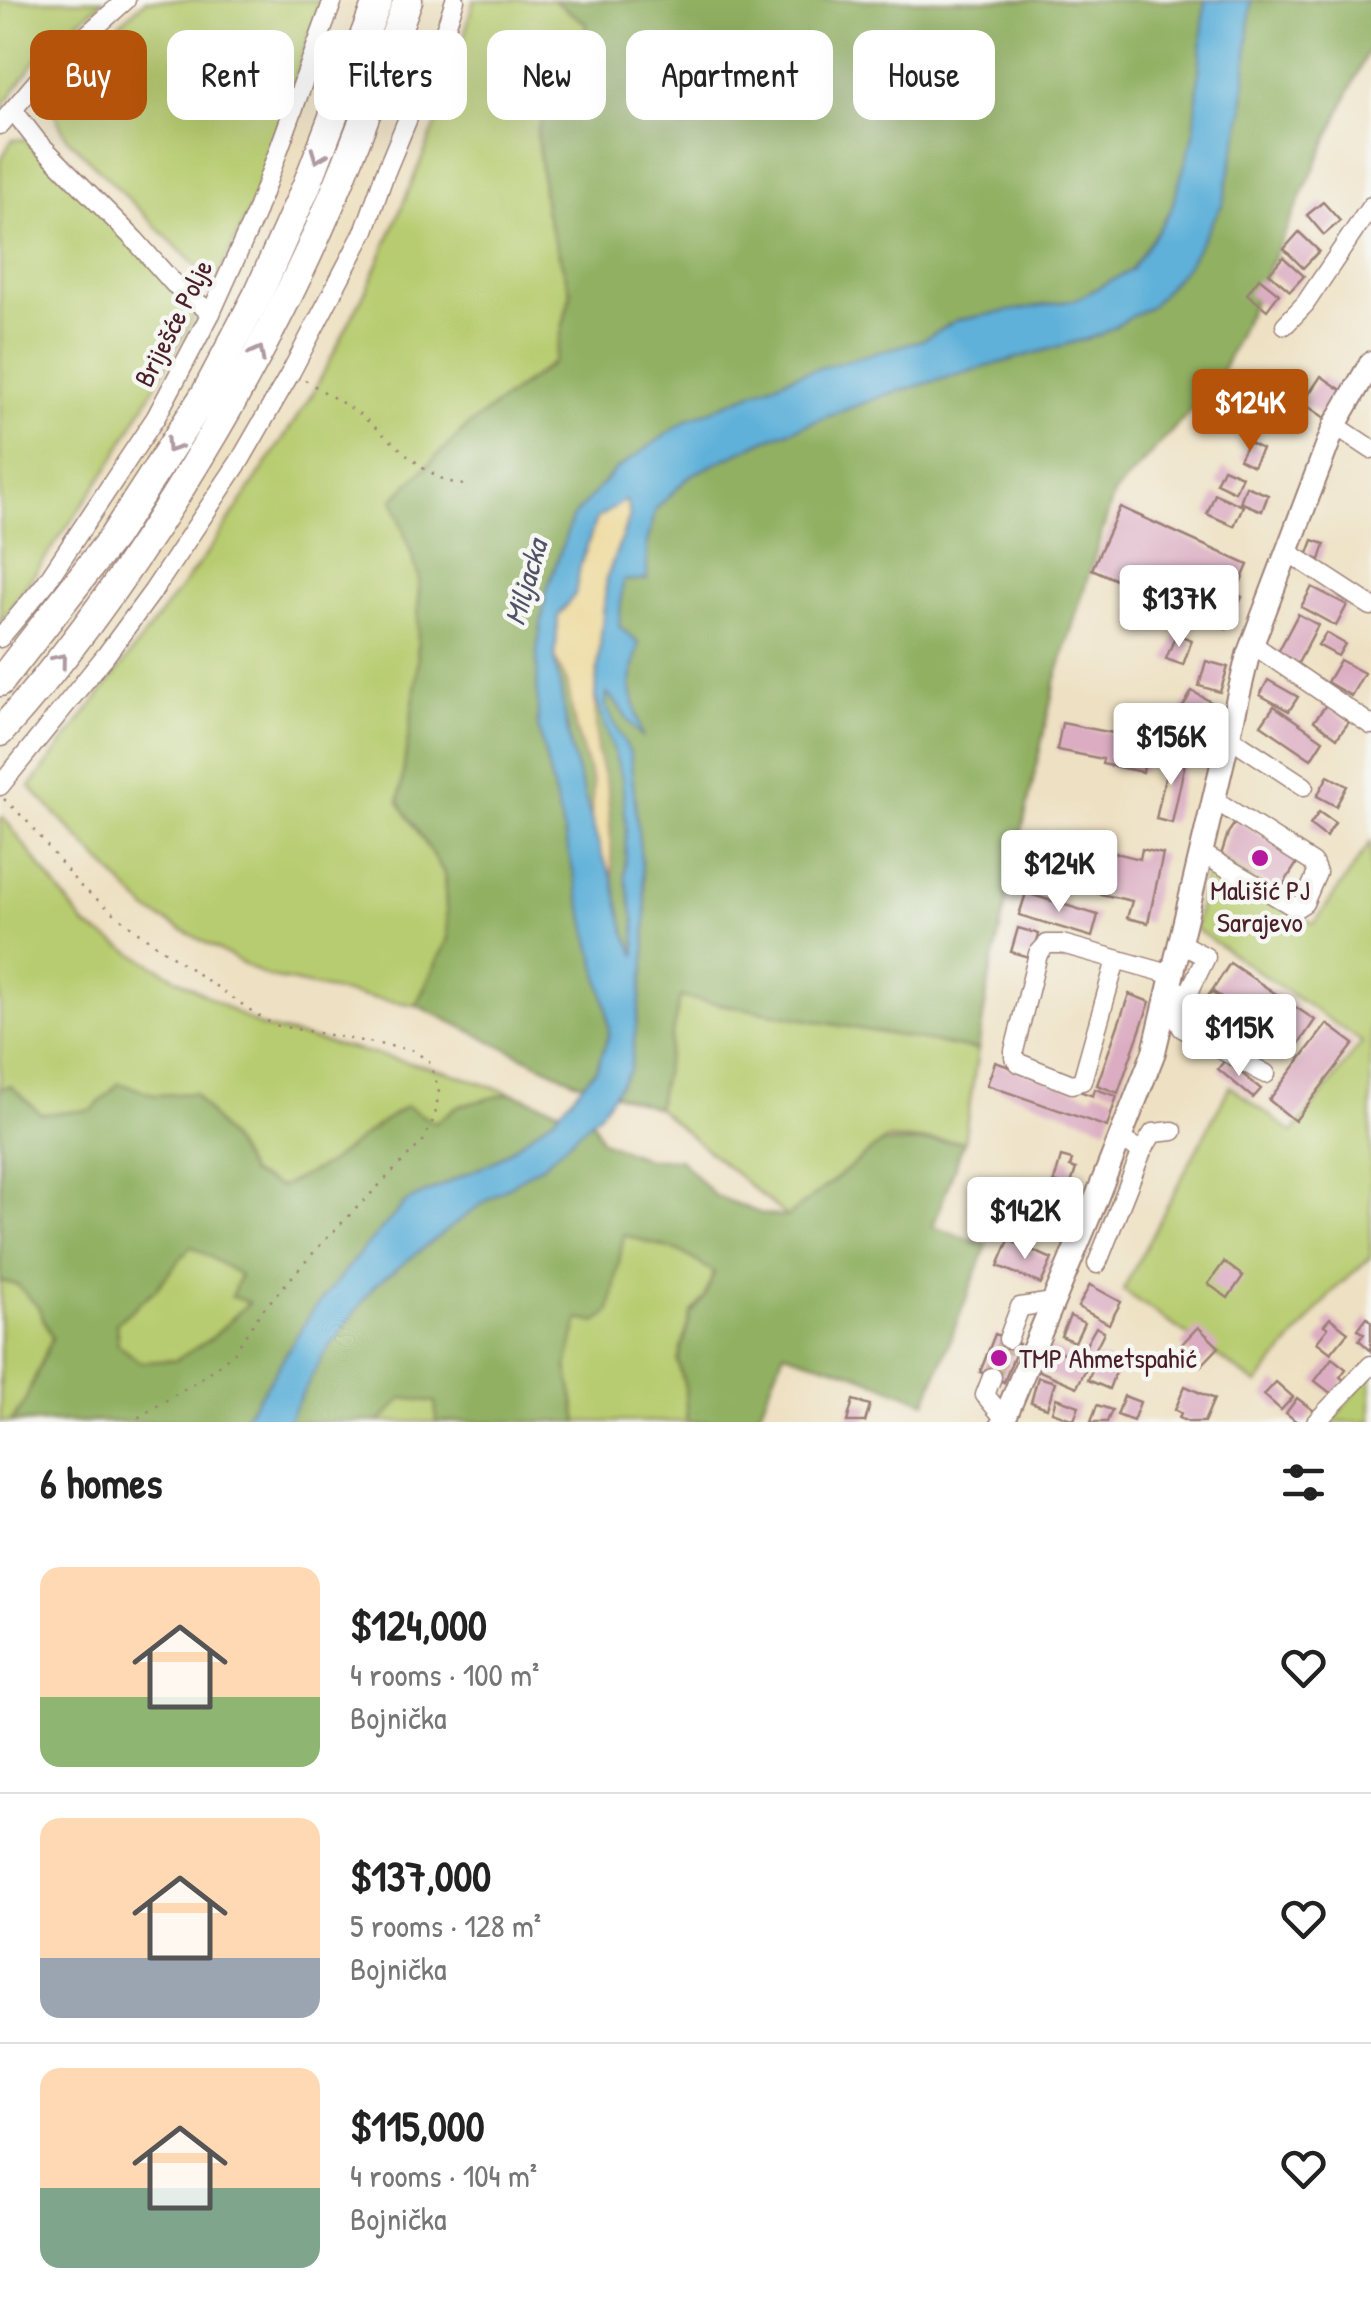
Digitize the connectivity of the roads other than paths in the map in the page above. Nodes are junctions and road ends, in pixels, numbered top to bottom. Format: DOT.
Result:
graph roads {
  1 [pos="126,0"];
  2 [pos="334,0"];
  3 [pos="378,0"];
  4 [pos="408,0"];
  5 [pos="455,0"];
  6 [pos="13,110"];
  7 [pos="0,125"];
  8 [pos="1371,206"];
  9 [pos="212,313"];
  10 [pos="1285,326"];
  11 [pos="1371,363"];
  12 [pos="1335,425"];
  13 [pos="1371,449"];
  14 [pos="1288,552"];
  15 [pos="1371,606"];
  16 [pos="0,638"];
  17 [pos="1252,644"];
  18 [pos="0,682"];
  19 [pos="1371,725"];
  20 [pos="0,732"];
  21 [pos="1228,736"];
  22 [pos="0,786"];
  23 [pos="1304,786"];
  24 [pos="1214,799"];
  25 [pos="1201,853"];
  26 [pos="1116,960"];
  27 [pos="1176,986"];
  28 [pos="1266,1074"];
  29 [pos="1173,1132"];
  30 [pos="1119,1139"];
  31 [pos="1142,1151"];
  32 [pos="1097,1264"];
  33 [pos="1053,1302"];
  34 [pos="1008,1339"];
  35 [pos="1371,1365"];
  36 [pos="992,1377"];
  37 [pos="1004,1420"];
  38 [pos="1316,1422"];
  1 -- 6 [label="street"];
  2 -- 9 [label="street, Briješće Polje"];
  3 -- 18 [label="highway, one-way"];
  20 -- 4 [label="highway, one-way"];
  5 -- 22 [label="street"];
  6 -- 7 [label="street"];
  6 -- 9 [label="street"];
  8 -- 10 [label="street"];
  9 -- 16 [label="street, Briješće Polje"];
  11 -- 12 [label="main road"];
  12 -- 13 [label="street"];
  12 -- 14 [label="main road"];
  14 -- 15 [label="street"];
  14 -- 17 [label="main road"];
  17 -- 19 [label="street"];
  17 -- 21 [label="main road"];
  21 -- 23 [label="street"];
  21 -- 24 [label="main road"];
  24 -- 25 [label="main road"];
  24 -- 25 [label="street"];
  25 -- 27 [label="main road"];
  26 -- 26 [label="street"];
  26 -- 27 [label="street"];
  27 -- 28 [label="street"];
  27 -- 30 [label="main road"];
  29 -- 31 [label="street"];
  30 -- 31 [label="street"];
  30 -- 33 [label="main road"];
  31 -- 32 [label="street"];
  33 -- 34 [label="street"];
  33 -- 37 [label="main road"];
  35 -- 38 [label="street"];
  36 -- 37 [label="street"];
}
